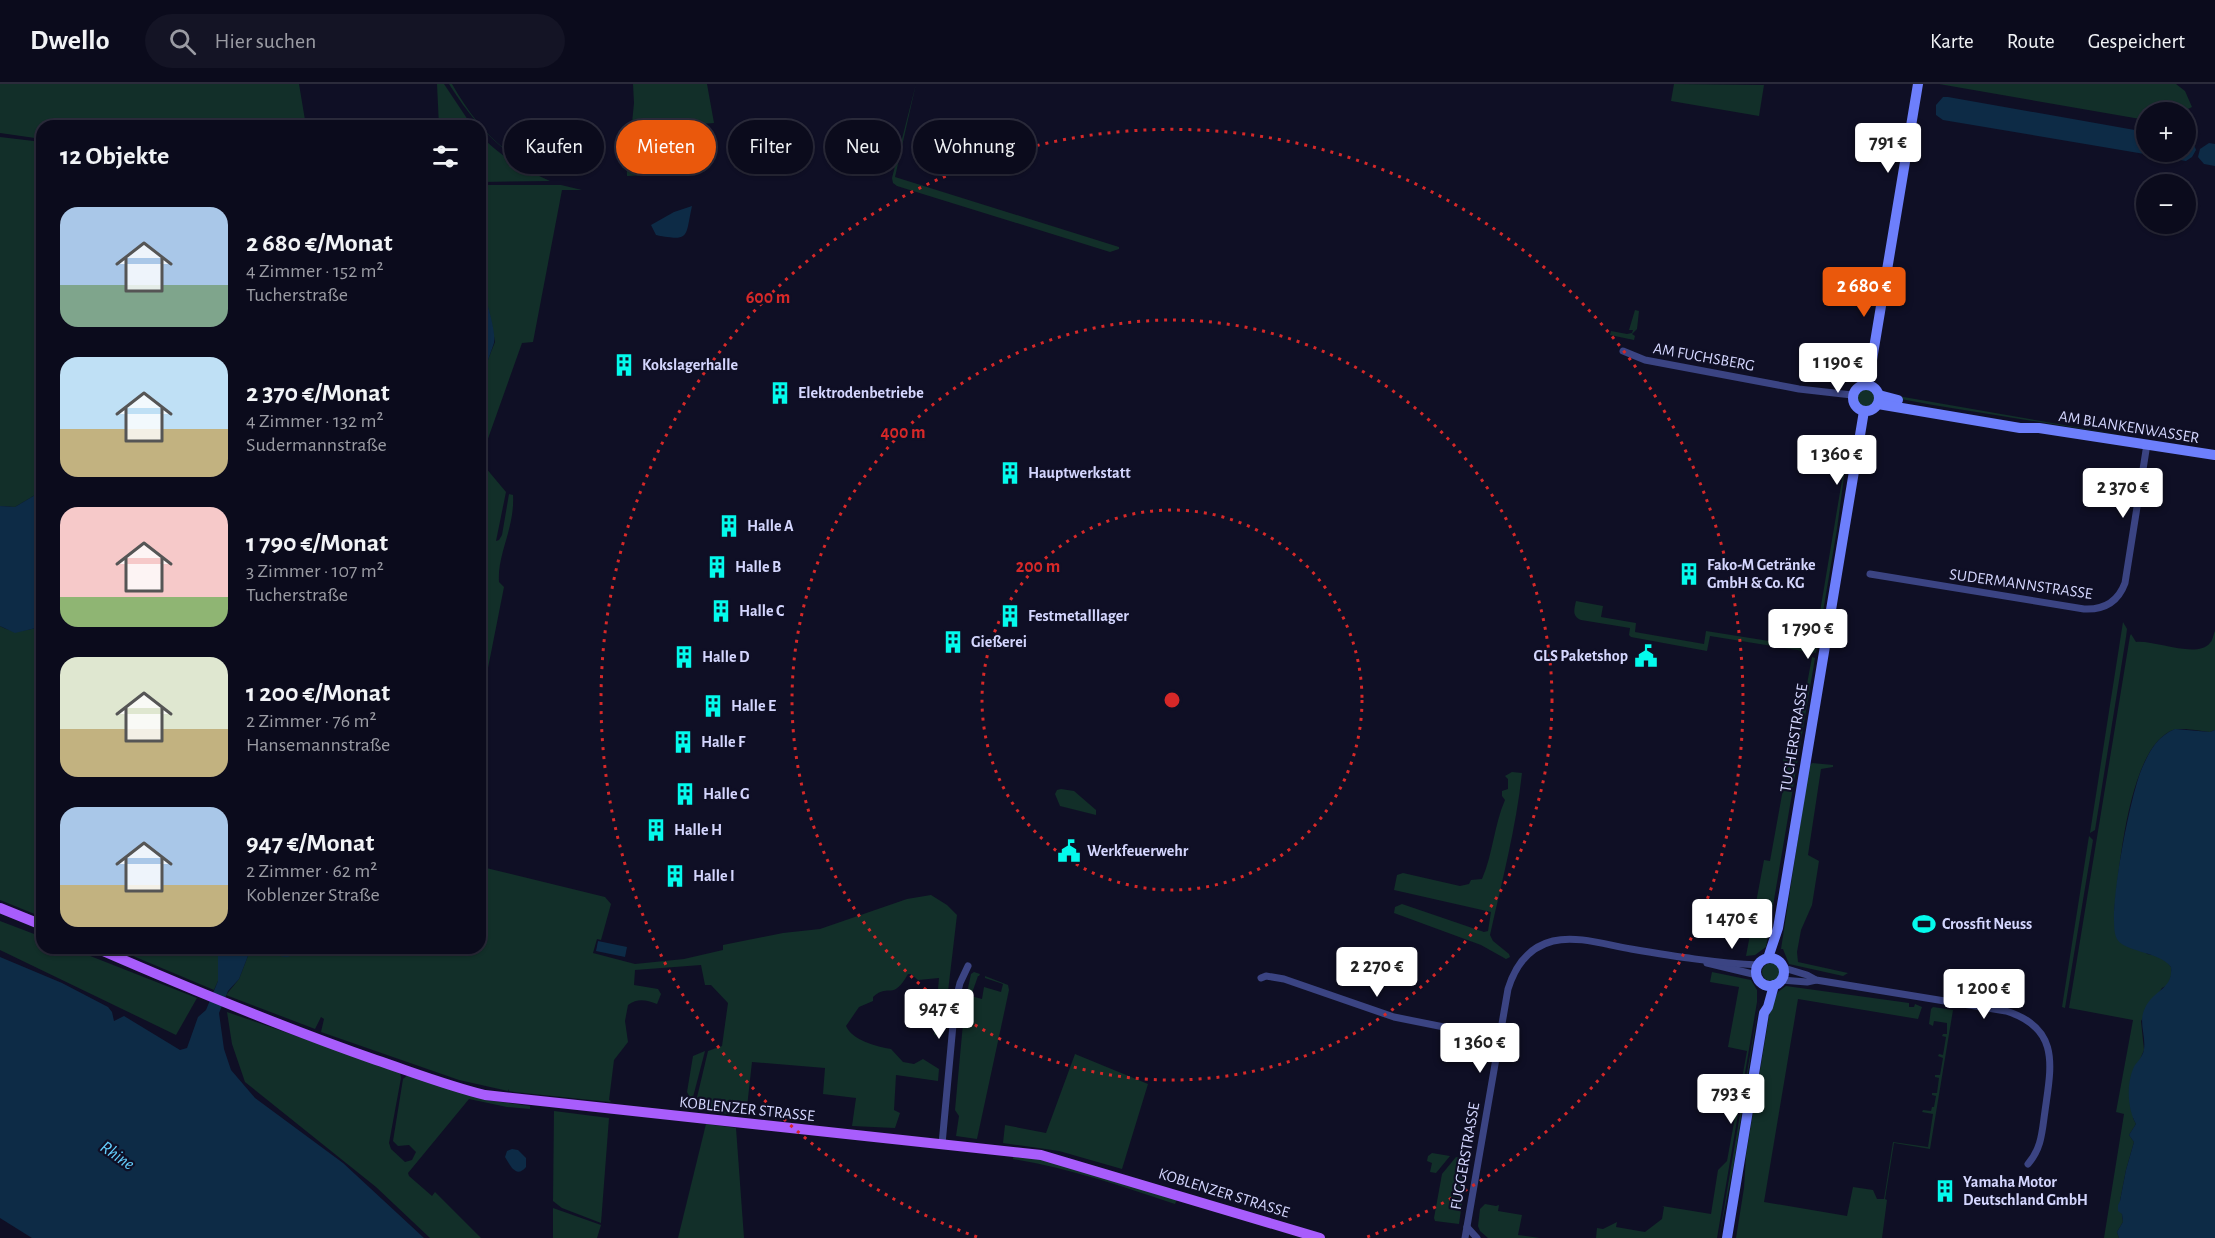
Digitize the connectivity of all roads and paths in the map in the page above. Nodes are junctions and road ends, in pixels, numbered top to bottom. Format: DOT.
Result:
graph roads {
  1 [pos="1918,84"];
  2 [pos="1623,351"];
  3 [pos="1868,384"];
  4 [pos="1852,395"];
  5 [pos="1878,400"];
  6 [pos="1864,411"];
  7 [pos="2147,444"];
  8 [pos="2215,455"];
  9 [pos="1870,574"];
  10 [pos="0,908"];
  11 [pos="36,923"];
  12 [pos="110,954"];
  13 [pos="968,966"];
  14 [pos="1770,972"];
  15 [pos="1261,978"];
  16 [pos="1816,980"];
  17 [pos="1499,1038"];
  18 [pos="942,1144"];
  19 [pos="2028,1164"];
  20 [pos="1467,1227"];
  21 [pos="1320,1238"];
  22 [pos="1465,1238"];
  23 [pos="1477,1238"];
  24 [pos="1727,1238"];
  1 -- 3 [label="main road"];
  2 -- 4 [label="street, AM FUCHSBERG"];
  3 -- 4 [label="main road"];
  3 -- 5 [label="main road"];
  4 -- 6 [label="main road"];
  5 -- 6 [label="main road"];
  5 -- 7 [label="main road, AM BLANKENWASSER"];
  6 -- 14 [label="main road, TUCHERSTRASSE"];
  7 -- 8 [label="main road, AM BLANKENWASSER"];
  7 -- 9 [label="street, SUDERMANNSTRASSE"];
  10 -- 11 [label="main road"];
  12 -- 18 [label="main road, KOBLENZER STRASSE"];
  13 -- 18 [label="street"];
  14 -- 16 [label="street, FUGGERSTRASSE"];
  14 -- 16 [label="street"];
  14 -- 17 [label="street, FUGGERSTRASSE"];
  14 -- 24 [label="main road, TUCHERSTRASSE"];
  15 -- 17 [label="street"];
  16 -- 19 [label="street"];
  17 -- 20 [label="street, FUGGERSTRASSE"];
  18 -- 21 [label="main road, KOBLENZER STRASSE"];
  20 -- 22 [label="street, FUGGERSTRASSE"];
  20 -- 23 [label="street, FUGGERSTRASSE"];
}
